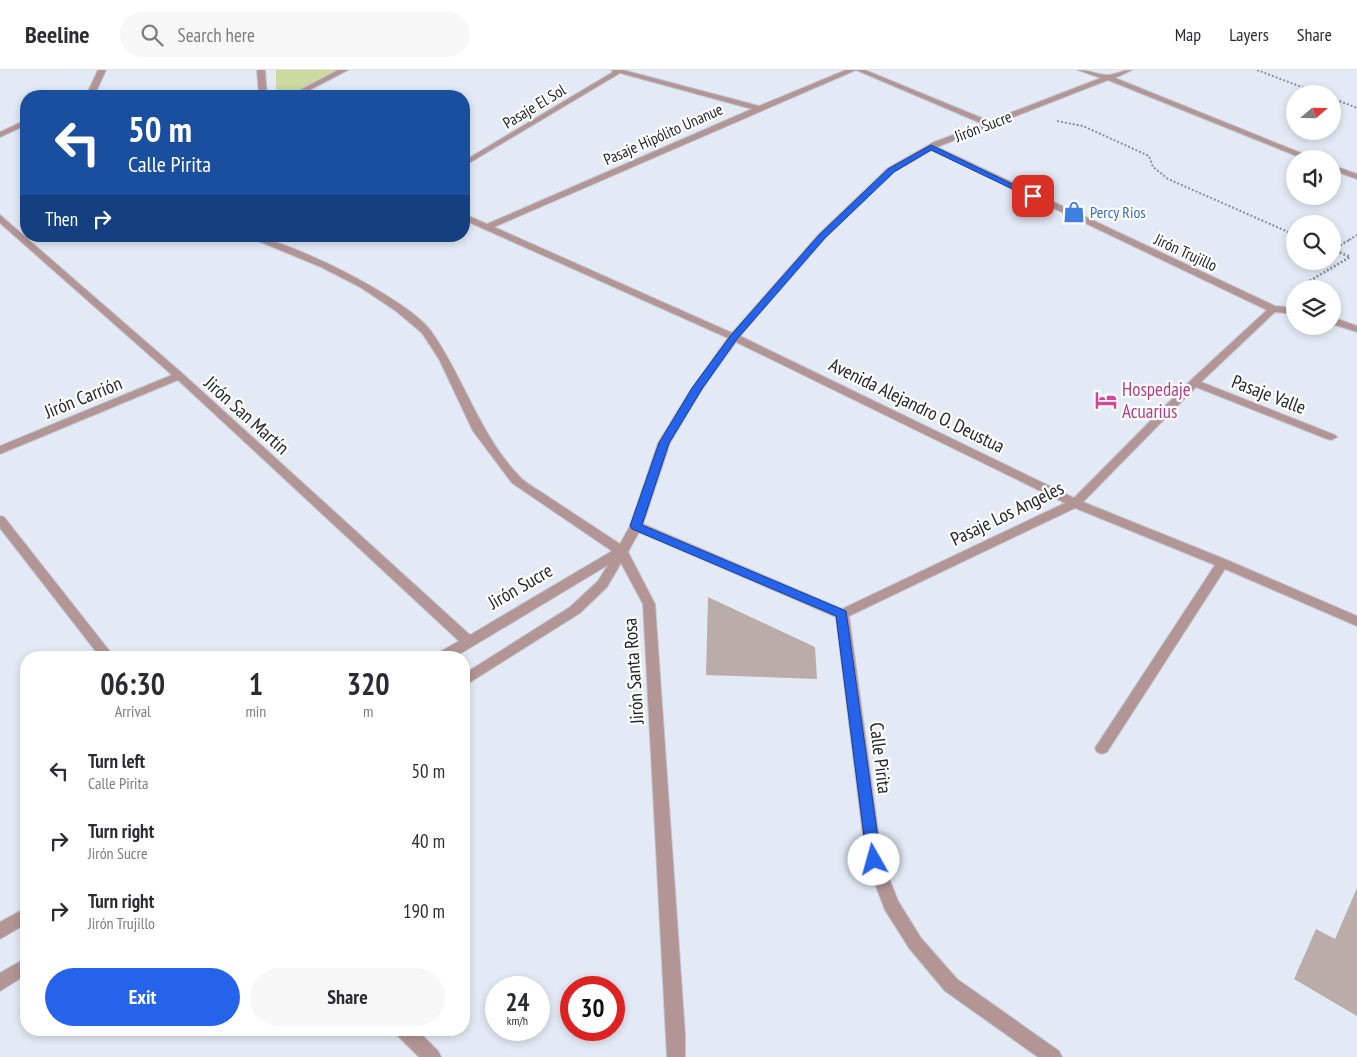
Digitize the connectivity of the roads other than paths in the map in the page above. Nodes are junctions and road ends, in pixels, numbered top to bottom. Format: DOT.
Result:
graph roads {
  1 [pos="102,70"];
  2 [pos="261,70"];
  3 [pos="344,70"];
  4 [pos="617,70"];
  5 [pos="852,70"];
  6 [pos="858,70"];
  7 [pos="1082,70"];
  8 [pos="1099,70"];
  9 [pos="1128,70"];
  10 [pos="1109,78"];
  11 [pos="93,90"];
  12 [pos="263,90"];
  13 [pos="304,90"];
  14 [pos="758,108"];
  15 [pos="990,124"];
  16 [pos="20,125"];
  17 [pos="0,135"];
  18 [pos="931,147"];
  19 [pos="1289,150"];
  20 [pos="470,160"];
  21 [pos="1341,171"];
  22 [pos="1357,177"];
  23 [pos="0,218"];
  24 [pos="470,220"];
  25 [pos="487,227"];
  26 [pos="20,236"];
  27 [pos="27,242"];
  28 [pos="265,242"];
  29 [pos="1273,309"];
  30 [pos="1286,310"];
  31 [pos="1341,323"];
  32 [pos="1357,328"];
  33 [pos="734,337"];
  34 [pos="179,376"];
  35 [pos="1194,383"];
  36 [pos="1331,437"];
  37 [pos="0,450"];
  38 [pos="1075,503"];
  39 [pos="0,520"];
  40 [pos="636,526"];
  41 [pos="620,551"];
  42 [pos="1223,563"];
  43 [pos="842,614"];
  44 [pos="1357,622"];
  45 [pos="468,641"];
  46 [pos="104,651"];
  47 [pos="452,651"];
  48 [pos="470,677"];
  49 [pos="1102,748"];
  50 [pos="20,919"];
  51 [pos="0,931"];
  52 [pos="20,970"];
  53 [pos="0,983"];
  54 [pos="410,1036"];
  55 [pos="432,1057"];
  56 [pos="676,1057"];
  57 [pos="1052,1057"];
  1 -- 11 [label="street"];
  2 -- 12 [label="street"];
  3 -- 13 [label="street"];
  4 -- 14 [label="street"];
  4 -- 20 [label="street, Pasaje El Sol"];
  5 -- 14 [label="street, Pasaje Hipólito Unanue"];
  6 -- 15 [label="street"];
  7 -- 10 [label="street"];
  8 -- 10 [label="street"];
  9 -- 10 [label="street, Jirón Sucre"];
  10 -- 15 [label="street, Jirón Sucre"];
  10 -- 19 [label="street"];
  14 -- 25 [label="street, Pasaje Hipólito Unanue"];
  15 -- 18 [label="street, Jirón Sucre"];
  16 -- 17 [label="street"];
  18 -- 29 [label="street, Jirón Trujillo"];
  18 -- 33 [label="street, Jirón Sucre"];
  21 -- 22 [label="street"];
  23 -- 26 [label="street, Jirón San Martín"];
  24 -- 25 [label="street, Avenida Alejandro O. Deustua"];
  25 -- 33 [label="street, Avenida Alejandro O. Deustua"];
  27 -- 34 [label="street, Jirón San Martín"];
  28 -- 41 [label="street, Jirón Santa Rosa"];
  29 -- 30 [label="street, Jirón Trujillo"];
  29 -- 35 [label="street, Pasaje Los Angeles"];
  31 -- 32 [label="street"];
  33 -- 38 [label="street, Avenida Alejandro O. Deustua"];
  33 -- 40 [label="street, Jirón Sucre"];
  34 -- 37 [label="street, Jirón Carrión"];
  34 -- 45 [label="street, Jirón San Martín"];
  35 -- 36 [label="street, Pasaje Valle"];
  35 -- 38 [label="street, Pasaje Los Angeles"];
  38 -- 42 [label="street, Avenida Alejandro O. Deustua"];
  38 -- 43 [label="street, Pasaje Los Angeles"];
  39 -- 46 [label="street"];
  40 -- 41 [label="street, Jirón Sucre"];
  40 -- 43 [label="street"];
  41 -- 45 [label="street, Jirón Sucre"];
  41 -- 48 [label="street, Jirón Sucre"];
  41 -- 56 [label="street, Jirón Santa Rosa"];
  42 -- 44 [label="street, Avenida Alejandro O. Deustua"];
  42 -- 49 [label="street"];
  43 -- 57 [label="street, Calle Pirita"];
  45 -- 47 [label="street, Jirón Sucre"];
  50 -- 51 [label="street"];
  52 -- 53 [label="street"];
  54 -- 55 [label="street"];
}
